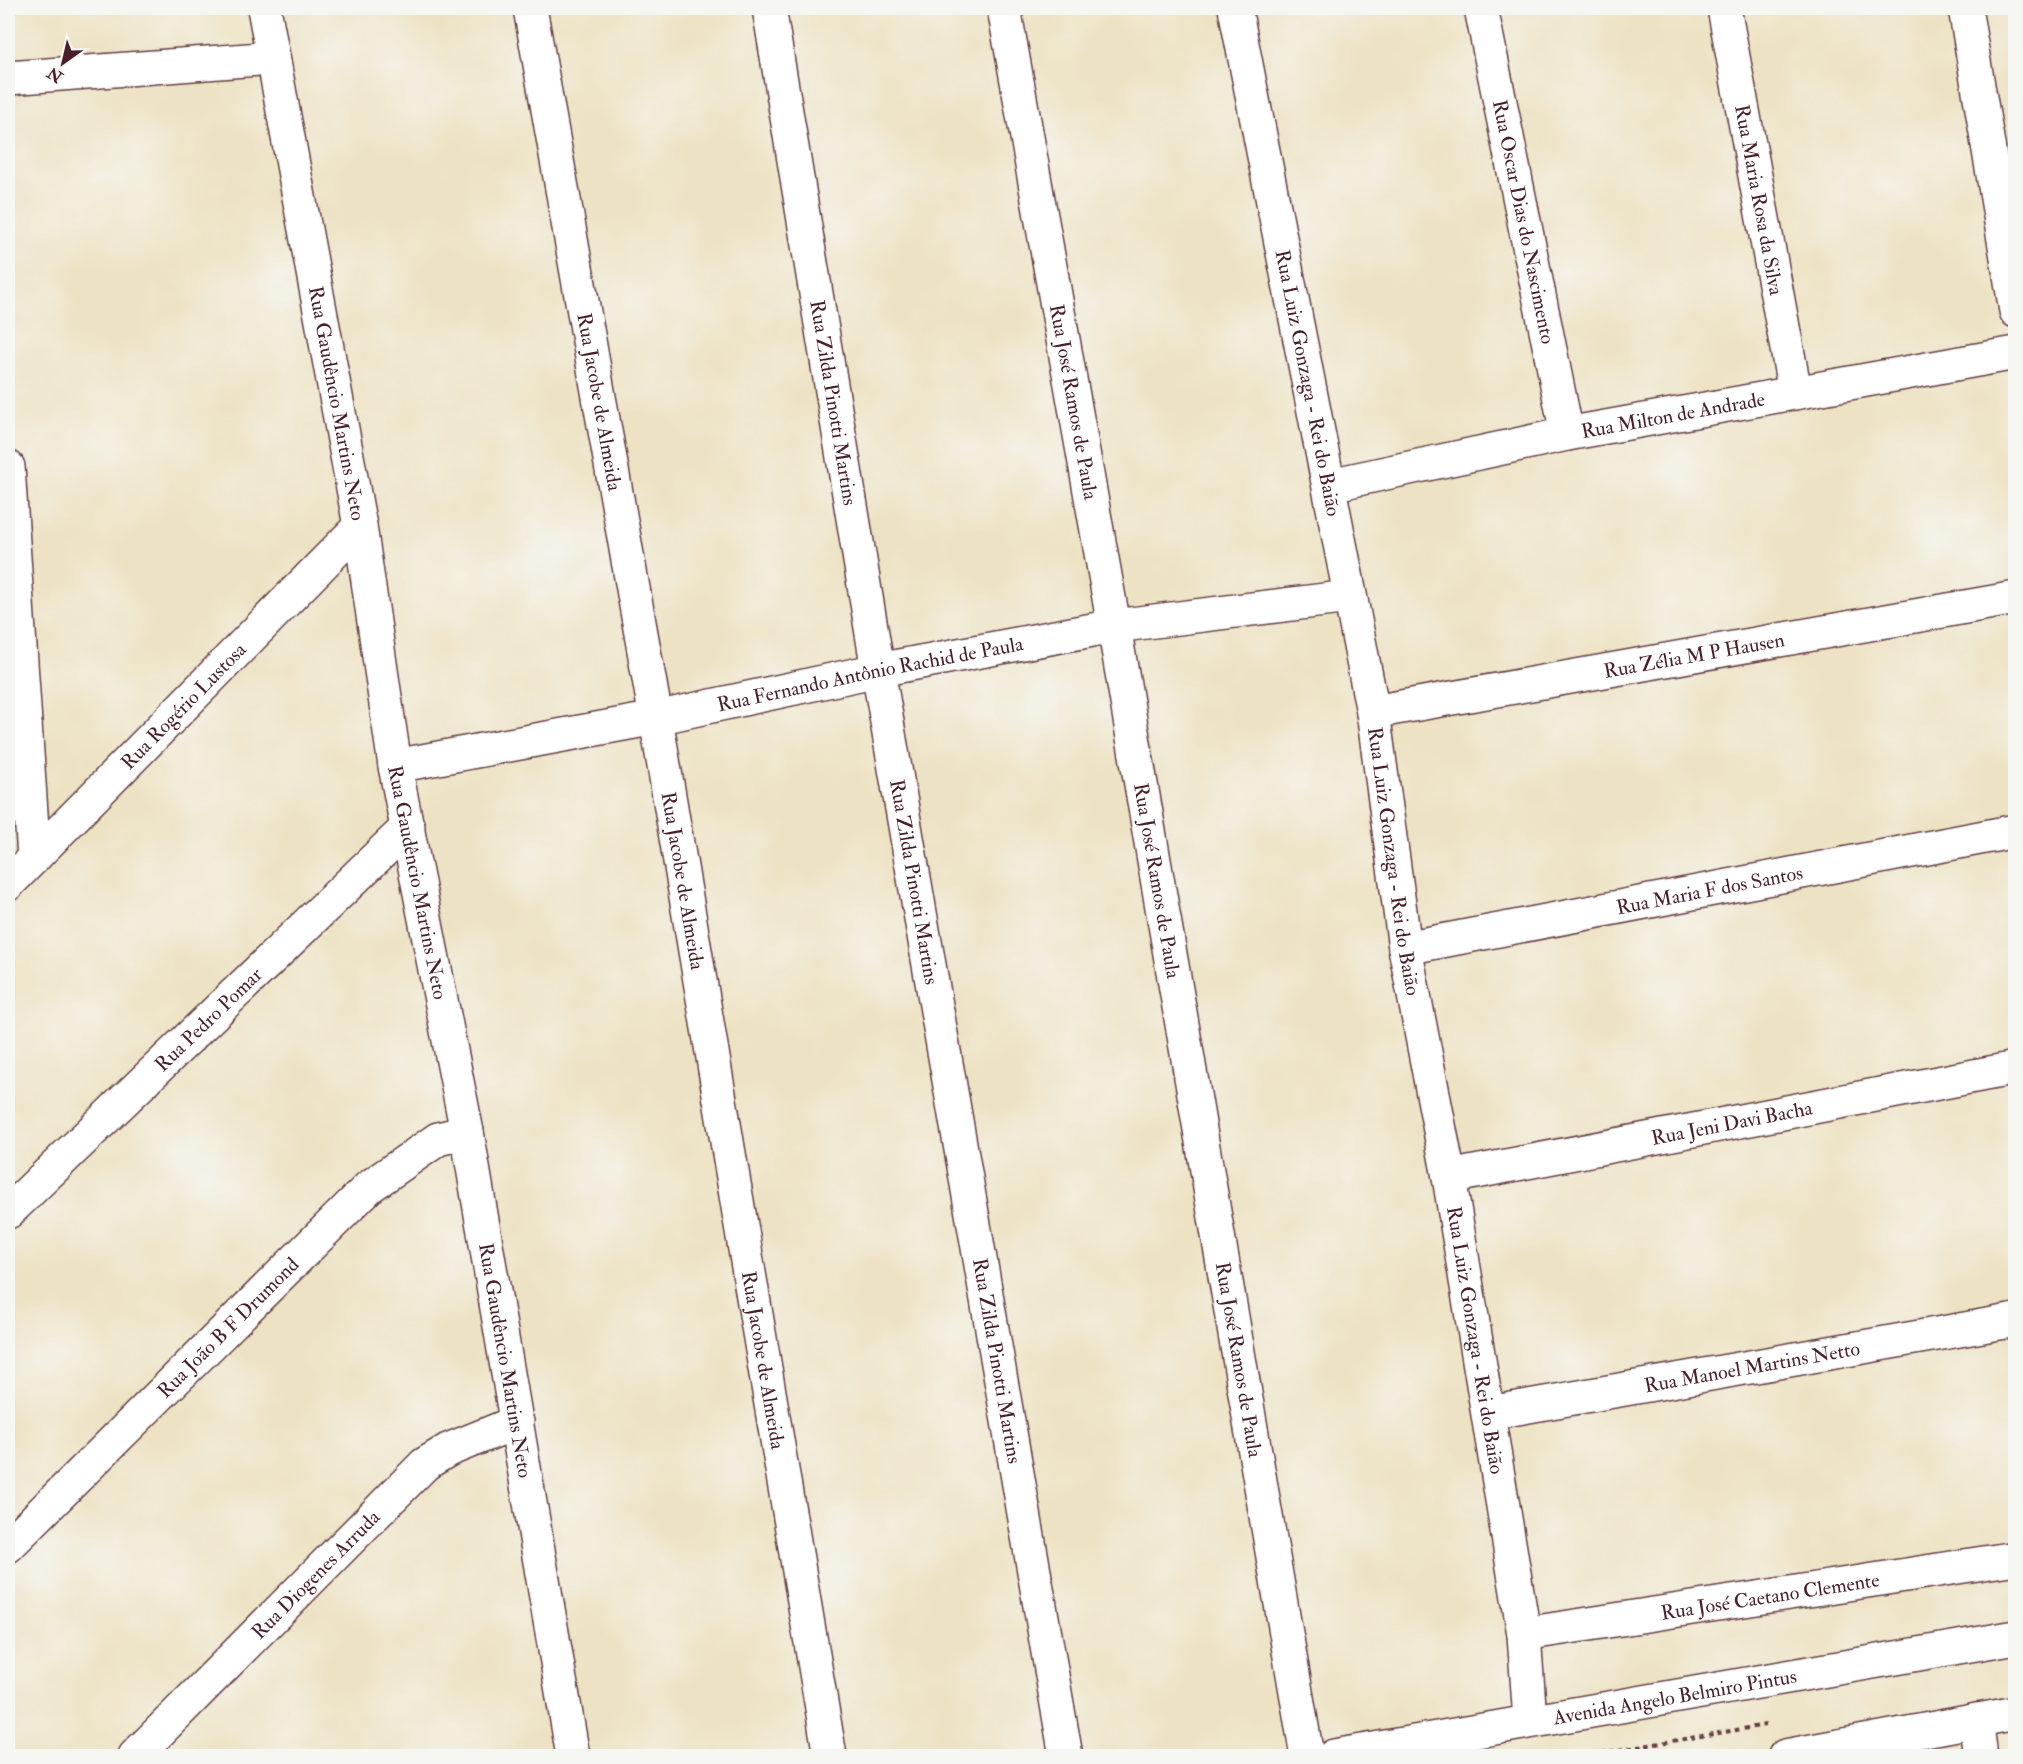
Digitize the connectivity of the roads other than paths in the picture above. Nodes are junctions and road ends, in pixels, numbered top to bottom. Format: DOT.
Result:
graph roads {
  1 [pos="264,8"];
  2 [pos="530,8"];
  3 [pos="769,8"];
  4 [pos="1004,8"];
  5 [pos="1235,8"];
  6 [pos="1481,8"];
  7 [pos="1724,8"];
  8 [pos="1965,8"];
  9 [pos="273,58"];
  10 [pos="8,78"];
  11 [pos="2016,311"];
  12 [pos="2016,353"];
  13 [pos="1795,392"];
  14 [pos="1567,434"];
  15 [pos="8,467"];
  16 [pos="1330,485"];
  17 [pos="360,526"];
  18 [pos="1349,597"];
  19 [pos="2016,598"];
  20 [pos="1114,626"];
  21 [pos="878,670"];
  22 [pos="1373,712"];
  23 [pos="656,718"];
  24 [pos="395,766"];
  25 [pos="408,827"];
  26 [pos="2016,831"];
  27 [pos="34,858"];
  28 [pos="8,884"];
  29 [pos="1405,948"];
  30 [pos="2016,1068"];
  31 [pos="466,1131"];
  32 [pos="1449,1177"];
  33 [pos="8,1212"];
  34 [pos="2016,1320"];
  35 [pos="1489,1413"];
  36 [pos="517,1422"];
  37 [pos="8,1546"];
  38 [pos="2016,1558"];
  39 [pos="1524,1634"];
  40 [pos="2016,1636"];
  41 [pos="2016,1713"];
  42 [pos="1976,1720"];
  43 [pos="1530,1721"];
  44 [pos="135,1756"];
  45 [pos="573,1756"];
  46 [pos="830,1756"];
  47 [pos="1066,1756"];
  48 [pos="1307,1756"];
  49 [pos="1334,1756"];
  50 [pos="1785,1756"];
  51 [pos="1981,1756"];
  1 -- 9 [label="street, Rua Gaudêncio Martins Neto"];
  2 -- 23 [label="street, Rua Jacobe de Almeida"];
  3 -- 21 [label="street, Rua Zilda Pinotti Martins"];
  4 -- 20 [label="street, Rua José Ramos de Paula"];
  5 -- 16 [label="street, Rua Luiz Gonzaga - Rei do Baião"];
  6 -- 14 [label="street, Rua Oscar Dias do Nascimento"];
  7 -- 13 [label="street, Rua Maria Rosa da Silva"];
  8 -- 11 [label="street"];
  9 -- 10 [label="street"];
  9 -- 17 [label="street, Rua Gaudêncio Martins Neto"];
  12 -- 13 [label="street, Rua Milton de Andrade"];
  13 -- 14 [label="street, Rua Milton de Andrade"];
  14 -- 16 [label="street, Rua Milton de Andrade"];
  15 -- 27 [label="street"];
  16 -- 18 [label="street, Rua Luiz Gonzaga - Rei do Baião"];
  17 -- 24 [label="street, Rua Gaudêncio Martins Neto"];
  17 -- 27 [label="street, Rua Rogério Lustosa"];
  18 -- 20 [label="street, Rua Fernando Antônio Rachid de Paula"];
  18 -- 22 [label="street, Rua Luiz Gonzaga - Rei do Baião"];
  19 -- 22 [label="street, Rua Zélia M P Hausen"];
  20 -- 21 [label="street, Rua Fernando Antônio Rachid de Paula"];
  20 -- 48 [label="street, Rua José Ramos de Paula"];
  21 -- 23 [label="street, Rua Fernando Antônio Rachid de Paula"];
  21 -- 47 [label="street, Rua Zilda Pinotti Martins"];
  22 -- 29 [label="street, Rua Luiz Gonzaga - Rei do Baião"];
  23 -- 24 [label="street, Rua Fernando Antônio Rachid de Paula"];
  23 -- 46 [label="street, Rua Jacobe de Almeida"];
  24 -- 25 [label="street, Rua Gaudêncio Martins Neto"];
  25 -- 31 [label="street, Rua Gaudêncio Martins Neto"];
  25 -- 33 [label="street, Rua Pedro Pomar"];
  26 -- 29 [label="street, Rua Maria F dos Santos"];
  27 -- 28 [label="street, Rua Rogério Lustosa"];
  29 -- 32 [label="street, Rua Luiz Gonzaga - Rei do Baião"];
  30 -- 32 [label="street, Rua Jeni Davi Bacha"];
  31 -- 36 [label="street, Rua Gaudêncio Martins Neto"];
  31 -- 37 [label="street, Rua João B F Drumond"];
  32 -- 35 [label="street, Rua Luiz Gonzaga - Rei do Baião"];
  34 -- 35 [label="street, Rua Manoel Martins Netto"];
  35 -- 39 [label="street, Rua Luiz Gonzaga - Rei do Baião"];
  36 -- 44 [label="street, Rua Diogenes Arruda"];
  36 -- 45 [label="street, Rua Gaudêncio Martins Neto"];
  38 -- 39 [label="street, Rua José Caetano Clemente"];
  39 -- 43 [label="street, Rua Luiz Gonzaga - Rei do Baião"];
  40 -- 43 [label="street, Avenida Angelo Belmiro Pintus"];
  41 -- 42 [label="street"];
  42 -- 50 [label="street"];
  42 -- 51 [label="street"];
  43 -- 49 [label="street, Avenida Angelo Belmiro Pintus"];
}
